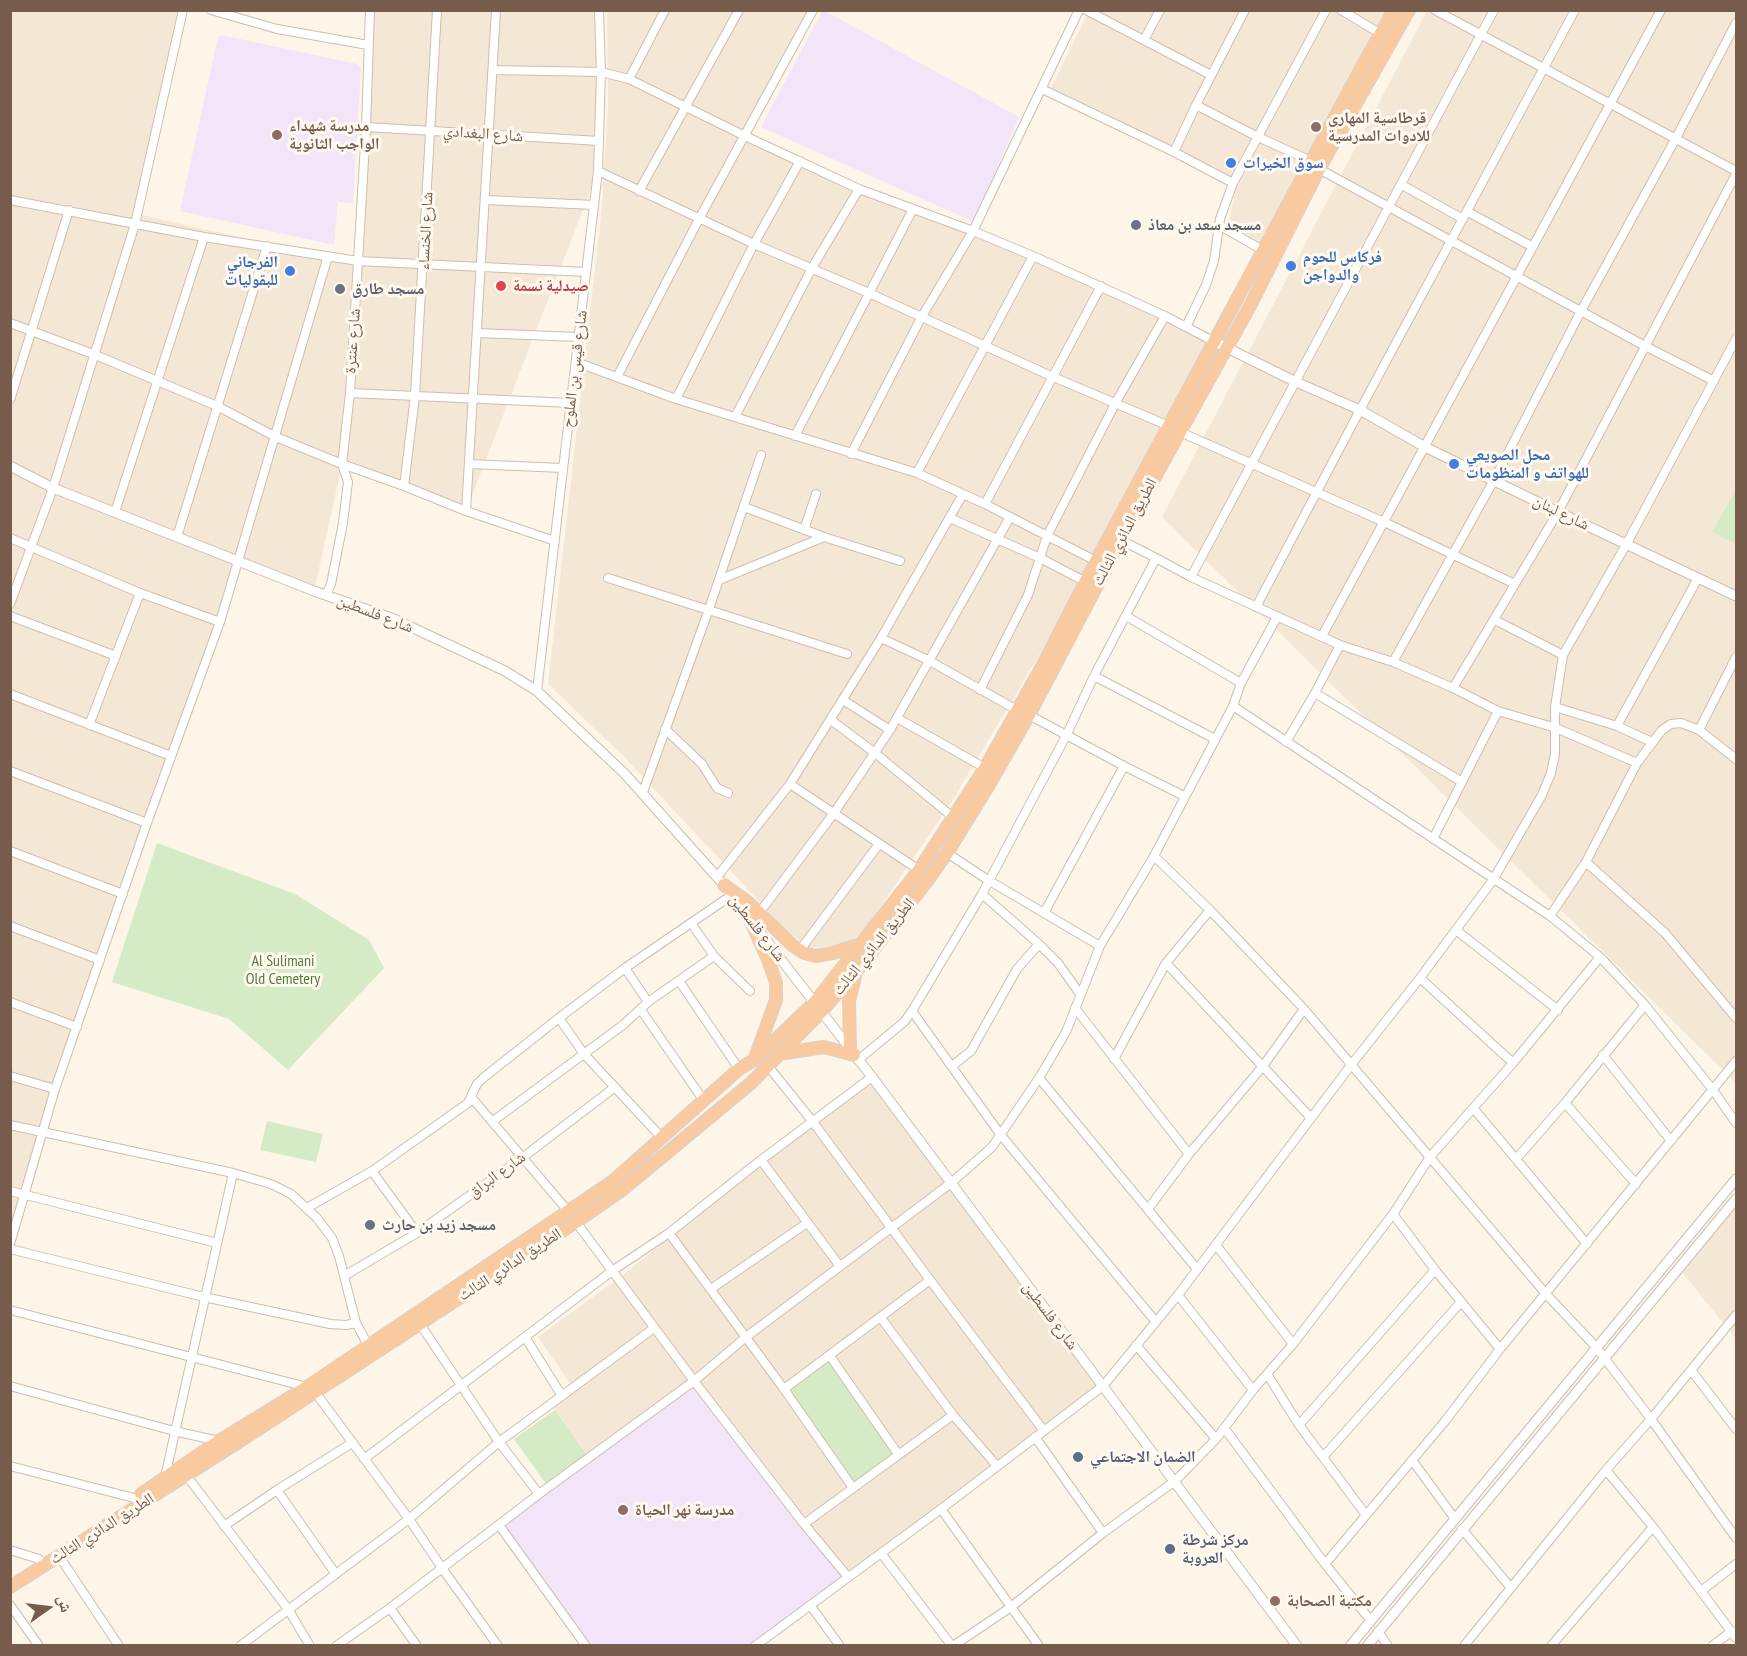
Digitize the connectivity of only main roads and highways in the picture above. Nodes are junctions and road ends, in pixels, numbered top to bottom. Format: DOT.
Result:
graph roads {
  1 [pos="1394,10"];
  2 [pos="1409,10"];
  3 [pos="1316,166"];
  4 [pos="1220,345"];
  5 [pos="1174,429"];
  6 [pos="1023,712"];
  7 [pos="724,886"];
  8 [pos="747,913"];
  9 [pos="863,944"];
  10 [pos="856,972"];
  11 [pos="818,1007"];
  12 [pos="779,1054"];
  13 [pos="754,1060"];
  14 [pos="311,1389"];
  15 [pos="10,1577"];
  16 [pos="10,1587"];
  1 -- 3 [label="highway, الطريق الدائري الثالث"];
  2 -- 3 [label="highway, الطريق الدائري الثالث"];
  3 -- 4 [label="highway, الطريق الدائري الثالث"];
  3 -- 4 [label="highway, الطريق الدائري الثالث"];
  4 -- 5 [label="highway, الطريق الدائري الثالث"];
  5 -- 6 [label="highway, الطريق الدائري الثالث"];
  5 -- 6 [label="highway, الطريق الدائري الثالث"];
  6 -- 9 [label="highway, الطريق الدائري الثالث"];
  6 -- 10 [label="highway, الطريق الدائري الثالث"];
  7 -- 9 [label="highway"];
  8 -- 13 [label="highway"];
  9 -- 11 [label="highway, الطريق الدائري الثالث"];
  10 -- 11 [label="highway, الطريق الدائري الثالث"];
  10 -- 12 [label="highway"];
  11 -- 12 [label="highway, الطريق الدائري الثالث"];
  11 -- 13 [label="highway, الطريق الدائري الثالث"];
  12 -- 14 [label="highway, الطريق الدائري الثالث"];
  13 -- 14 [label="highway, الطريق الدائري الثالث"];
  14 -- 15 [label="highway, الطريق الدائري الثالث"];
  14 -- 16 [label="highway, الطريق الدائري الثالث"];
}
